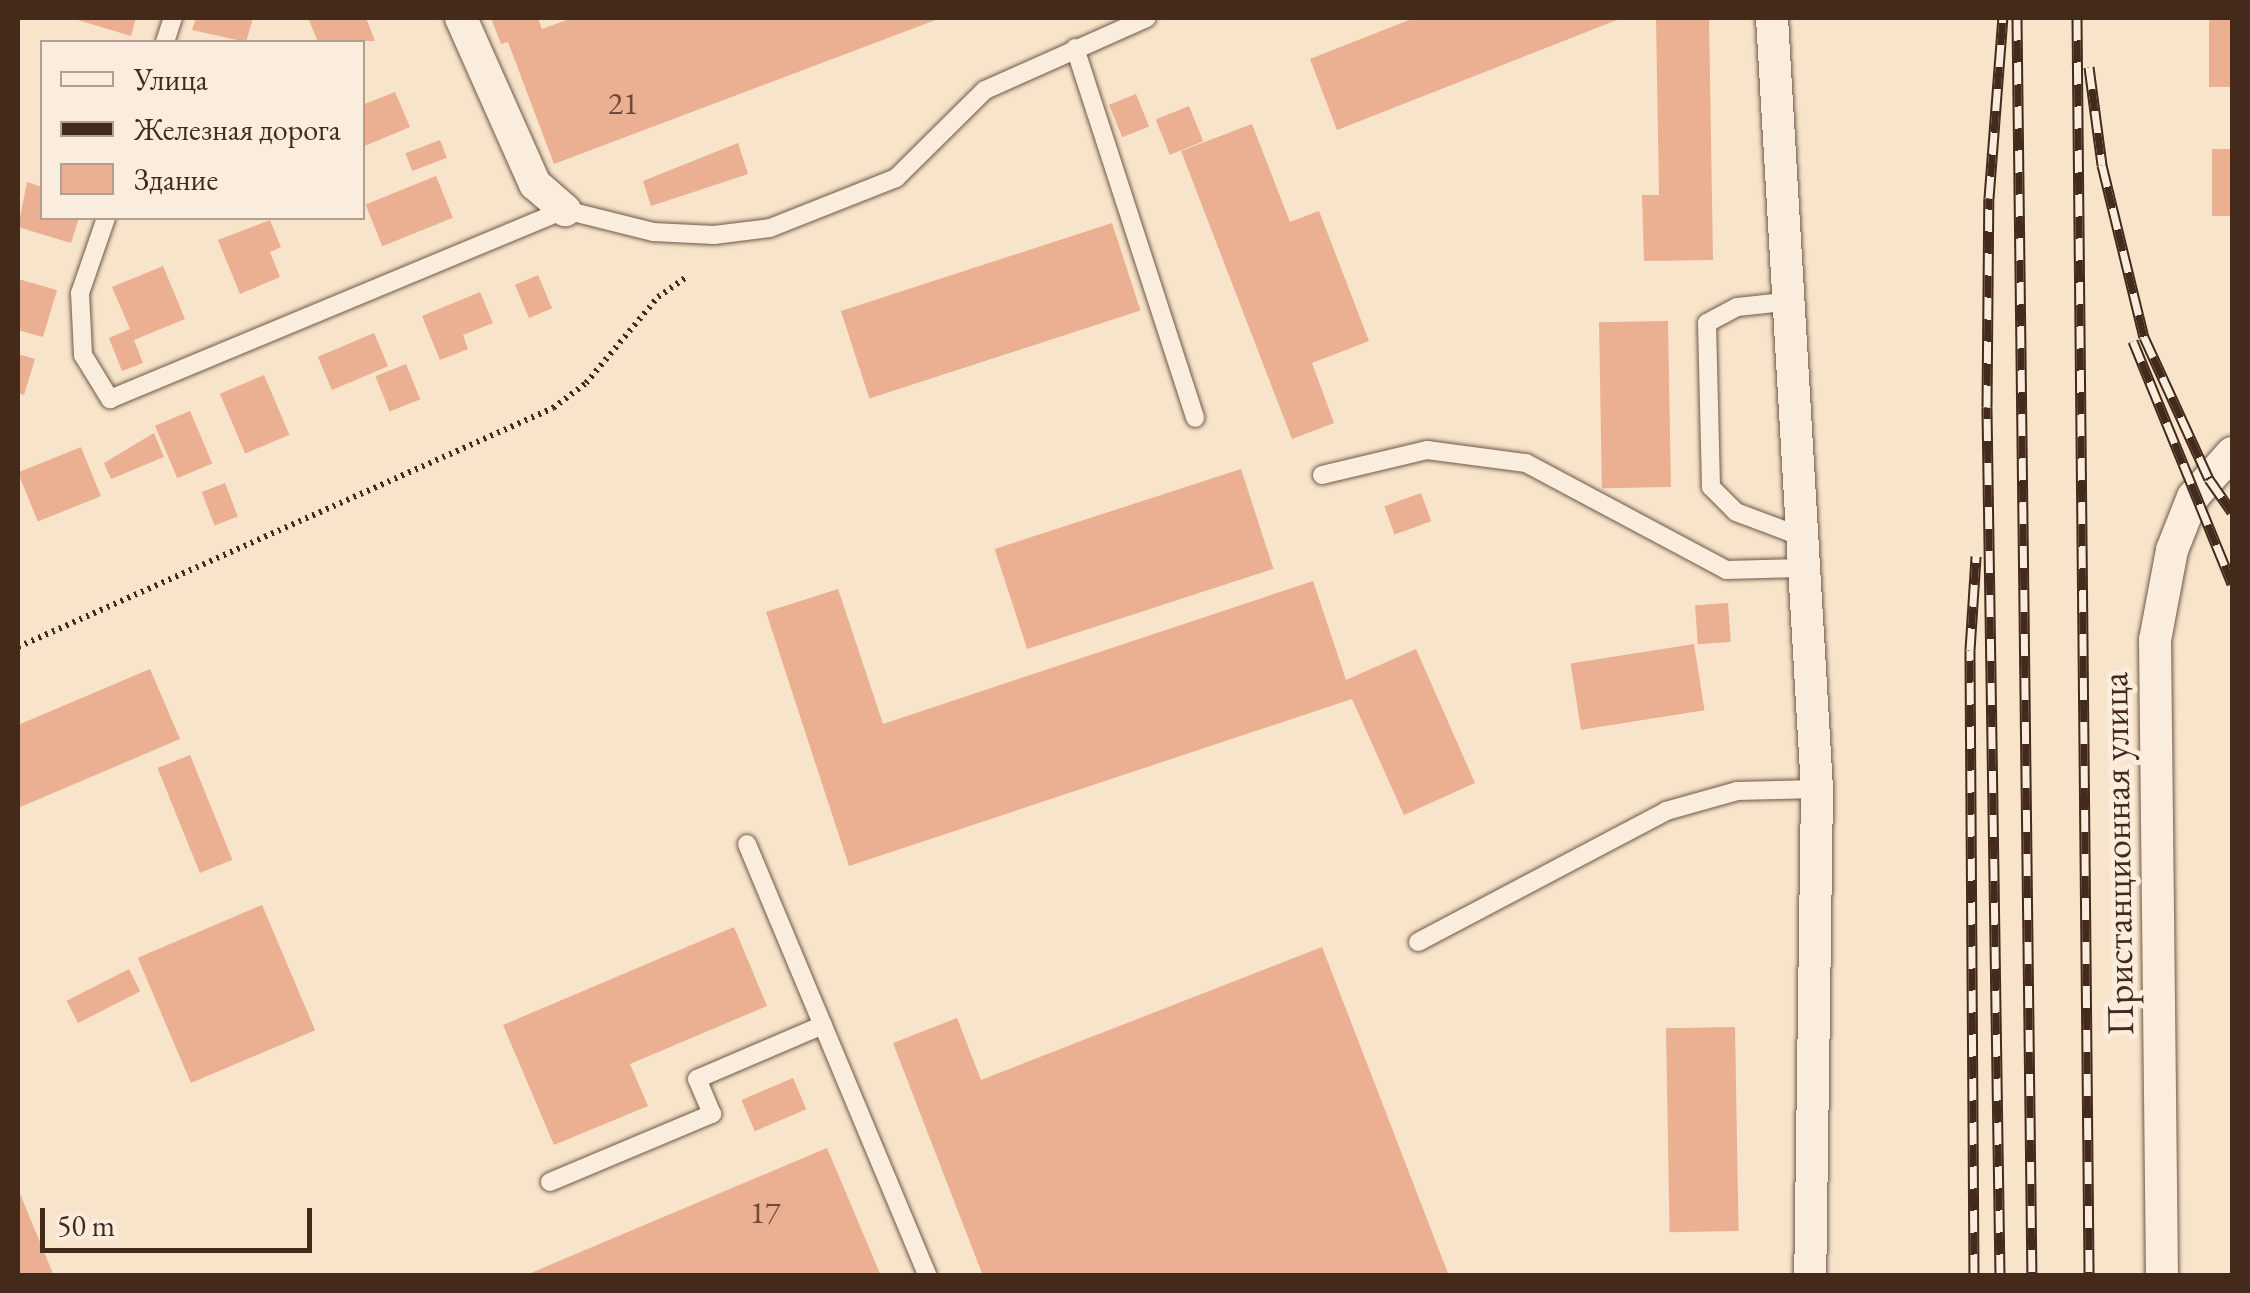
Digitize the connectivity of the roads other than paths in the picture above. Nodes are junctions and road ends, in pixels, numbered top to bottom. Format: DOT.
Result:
graph roads {
  1 [pos="461,18"];
  2 [pos="1147,18"];
  3 [pos="1772,18"];
  4 [pos="1075,48"];
  5 [pos="565,210"];
  6 [pos="105,220"];
  7 [pos="1794,301"];
  8 [pos="1195,418"];
  9 [pos="2232,453"];
  10 [pos="1322,475"];
  11 [pos="1801,552"];
  12 [pos="1817,789"];
  13 [pos="747,844"];
  14 [pos="1418,942"];
  15 [pos="823,1025"];
  16 [pos="550,1182"];
  17 [pos="928,1276"];
  18 [pos="1810,1276"];
  19 [pos="2162,1276"];
  1 -- 5 [label="street"];
  2 -- 4 [label="lane"];
  3 -- 7 [label="street"];
  4 -- 5 [label="lane"];
  4 -- 8 [label="lane"];
  5 -- 6 [label="lane"];
  7 -- 11 [label="street"];
  7 -- 11 [label="lane"];
  9 -- 19 [label="street, Пристанционная улица"];
  10 -- 11 [label="lane"];
  11 -- 12 [label="street"];
  12 -- 14 [label="lane"];
  12 -- 18 [label="street"];
  13 -- 15 [label="lane"];
  15 -- 16 [label="lane"];
  15 -- 17 [label="lane"];
}
